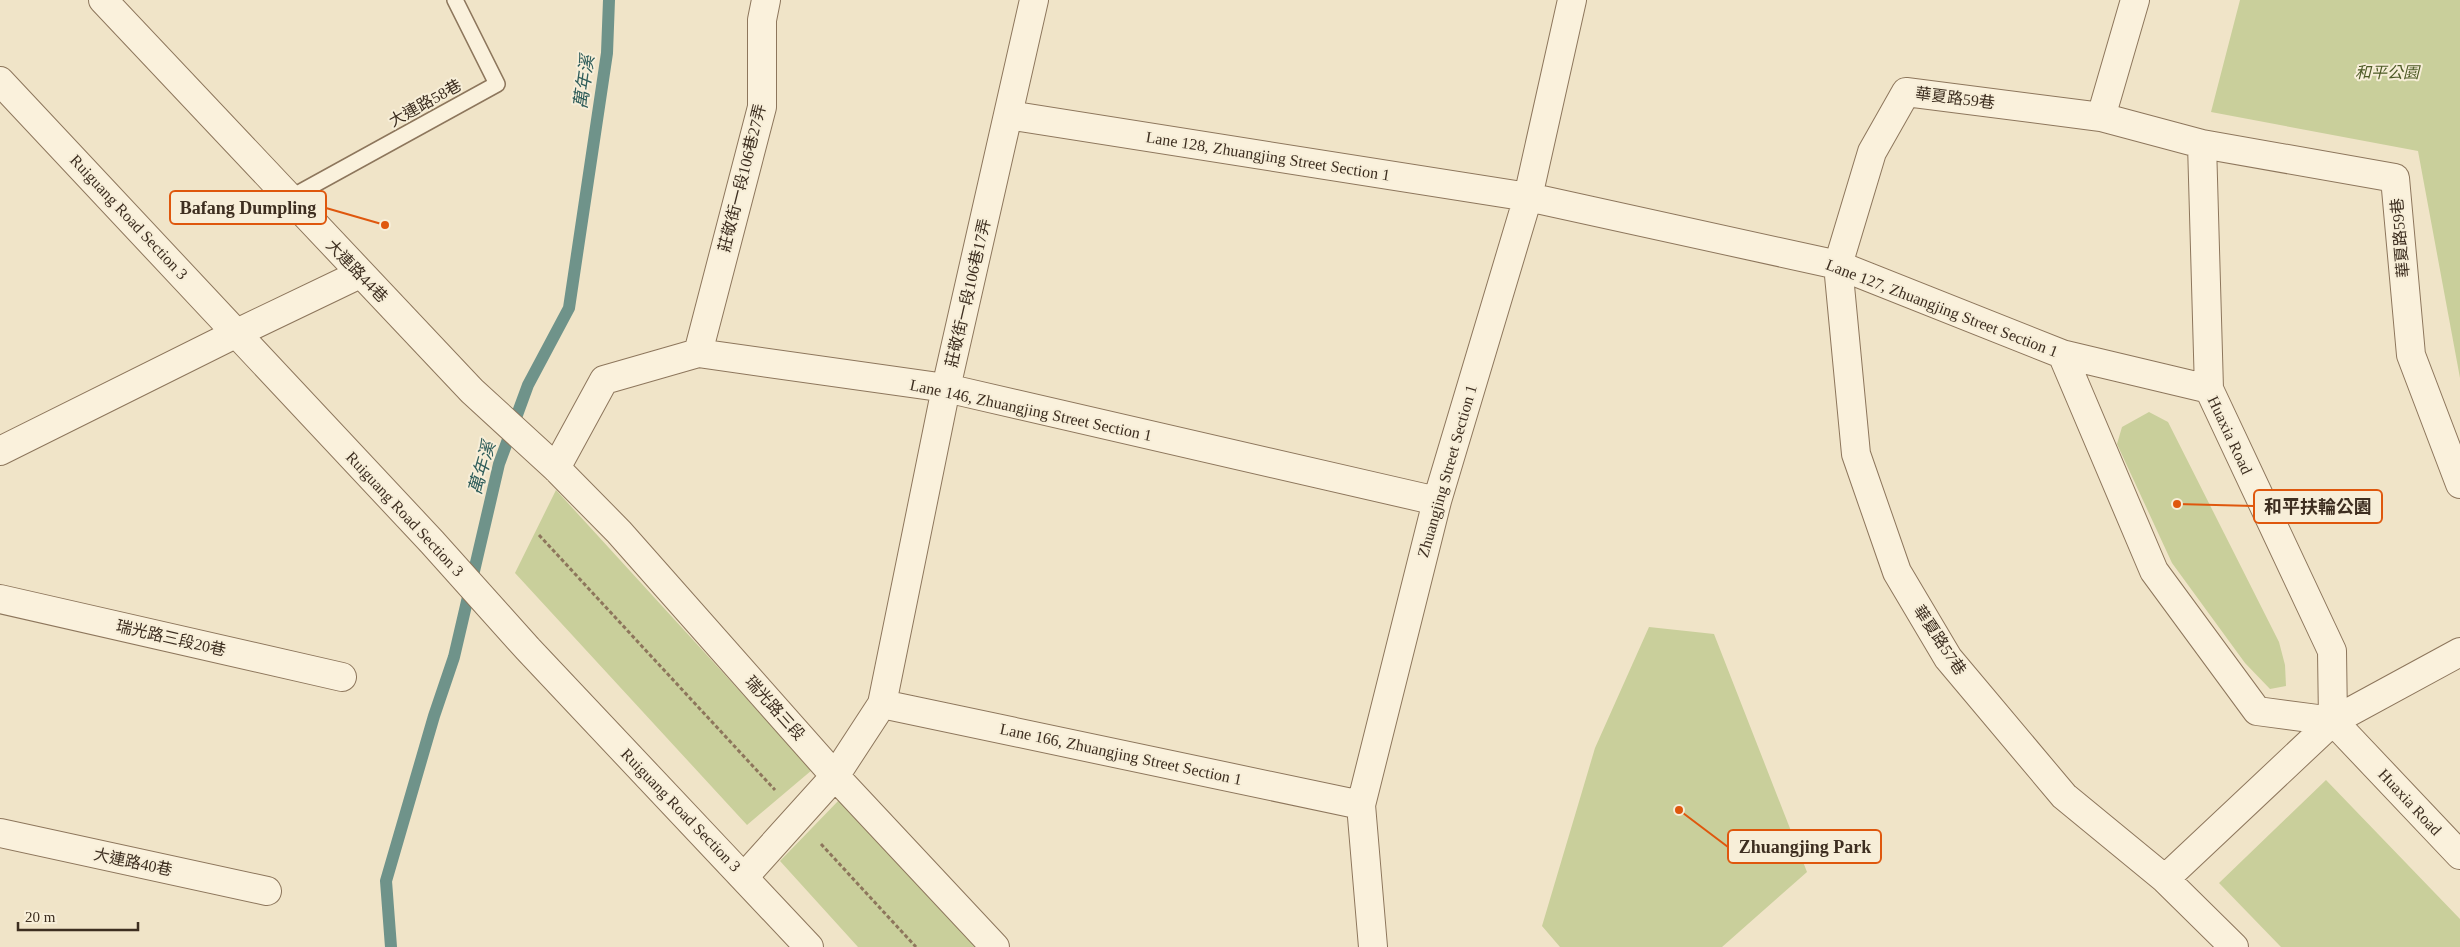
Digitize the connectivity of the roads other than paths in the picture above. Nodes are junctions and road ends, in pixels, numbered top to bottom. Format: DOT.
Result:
graph roads {
  1 [pos="103,0"];
  2 [pos="455,0"];
  3 [pos="766,0"];
  4 [pos="1034,0"];
  5 [pos="1572,0"];
  6 [pos="2135,0"];
  7 [pos="0,81"];
  8 [pos="1008,115"];
  9 [pos="2101,117"];
  10 [pos="2202,144"];
  11 [pos="1528,197"];
  12 [pos="288,199"];
  13 [pos="1838,265"];
  14 [pos="360,274"];
  15 [pos="237,332"];
  16 [pos="698,353"];
  17 [pos="2062,354"];
  18 [pos="946,388"];
  19 [pos="2209,389"];
  20 [pos="0,451"];
  21 [pos="556,468"];
  22 [pos="2460,484"];
  23 [pos="1437,501"];
  24 [pos="0,599"];
  25 [pos="2460,652"];
  26 [pos="342,677"];
  27 [pos="882,704"];
  28 [pos="2333,721"];
  29 [pos="835,776"];
  30 [pos="1361,804"];
  31 [pos="0,833"];
  32 [pos="2460,855"];
  33 [pos="744,877"];
  34 [pos="2165,880"];
  35 [pos="267,891"];
  36 [pos="809,947"];
  37 [pos="995,947"];
  38 [pos="1373,947"];
  39 [pos="2234,947"];
  1 -- 12 [label="street, 大連路44巷"];
  2 -- 12 [label="lane, 大連路58巷"];
  3 -- 16 [label="street, 莊敬街一段106巷27弄"];
  4 -- 8 [label="street, 莊敬街一段106巷17弄"];
  5 -- 11 [label="street, Zhuangjing Street Section 1"];
  6 -- 9 [label="street"];
  7 -- 15 [label="street, Ruiguang Road Section 3"];
  8 -- 11 [label="street, Lane 128, Zhuangjing Street Section 1"];
  8 -- 18 [label="street, 莊敬街一段106巷17弄"];
  9 -- 10 [label="street"];
  9 -- 13 [label="street, 華夏路59巷"];
  10 -- 19 [label="street, Huaxia Road"];
  10 -- 22 [label="street, 華夏路59巷"];
  11 -- 13 [label="street, Lane 127, Zhuangjing Street Section 1"];
  11 -- 23 [label="street, Zhuangjing Street Section 1"];
  12 -- 14 [label="street, 大連路44巷"];
  13 -- 17 [label="street, Lane 127, Zhuangjing Street Section 1"];
  13 -- 34 [label="street, 華夏路57巷"];
  14 -- 15 [label="street"];
  14 -- 21 [label="street, 大連路44巷"];
  15 -- 20 [label="street"];
  15 -- 33 [label="street, Ruiguang Road Section 3"];
  16 -- 18 [label="street, Lane 146, Zhuangjing Street Section 1"];
  16 -- 21 [label="street, Lane 146, Zhuangjing Street Section 1"];
  17 -- 19 [label="street, Lane 127, Zhuangjing Street Section 1"];
  17 -- 28 [label="street"];
  18 -- 23 [label="street, Lane 146, Zhuangjing Street Section 1"];
  18 -- 27 [label="street, 莊敬街一段106巷17弄"];
  19 -- 28 [label="street, Huaxia Road"];
  21 -- 29 [label="street, 瑞光路三段"];
  23 -- 30 [label="street, Zhuangjing Street Section 1"];
  24 -- 26 [label="street, 瑞光路三段20巷"];
  25 -- 28 [label="street"];
  27 -- 29 [label="street"];
  27 -- 30 [label="street, Lane 166, Zhuangjing Street Section 1"];
  28 -- 32 [label="street, Huaxia Road"];
  28 -- 34 [label="street"];
  29 -- 33 [label="street"];
  29 -- 37 [label="street, 瑞光路三段"];
  30 -- 38 [label="street, Zhuangjing Street Section 1"];
  31 -- 35 [label="street, 大連路40巷"];
  33 -- 36 [label="street, Ruiguang Road Section 3"];
  34 -- 39 [label="street, 華夏路57巷"];
}
